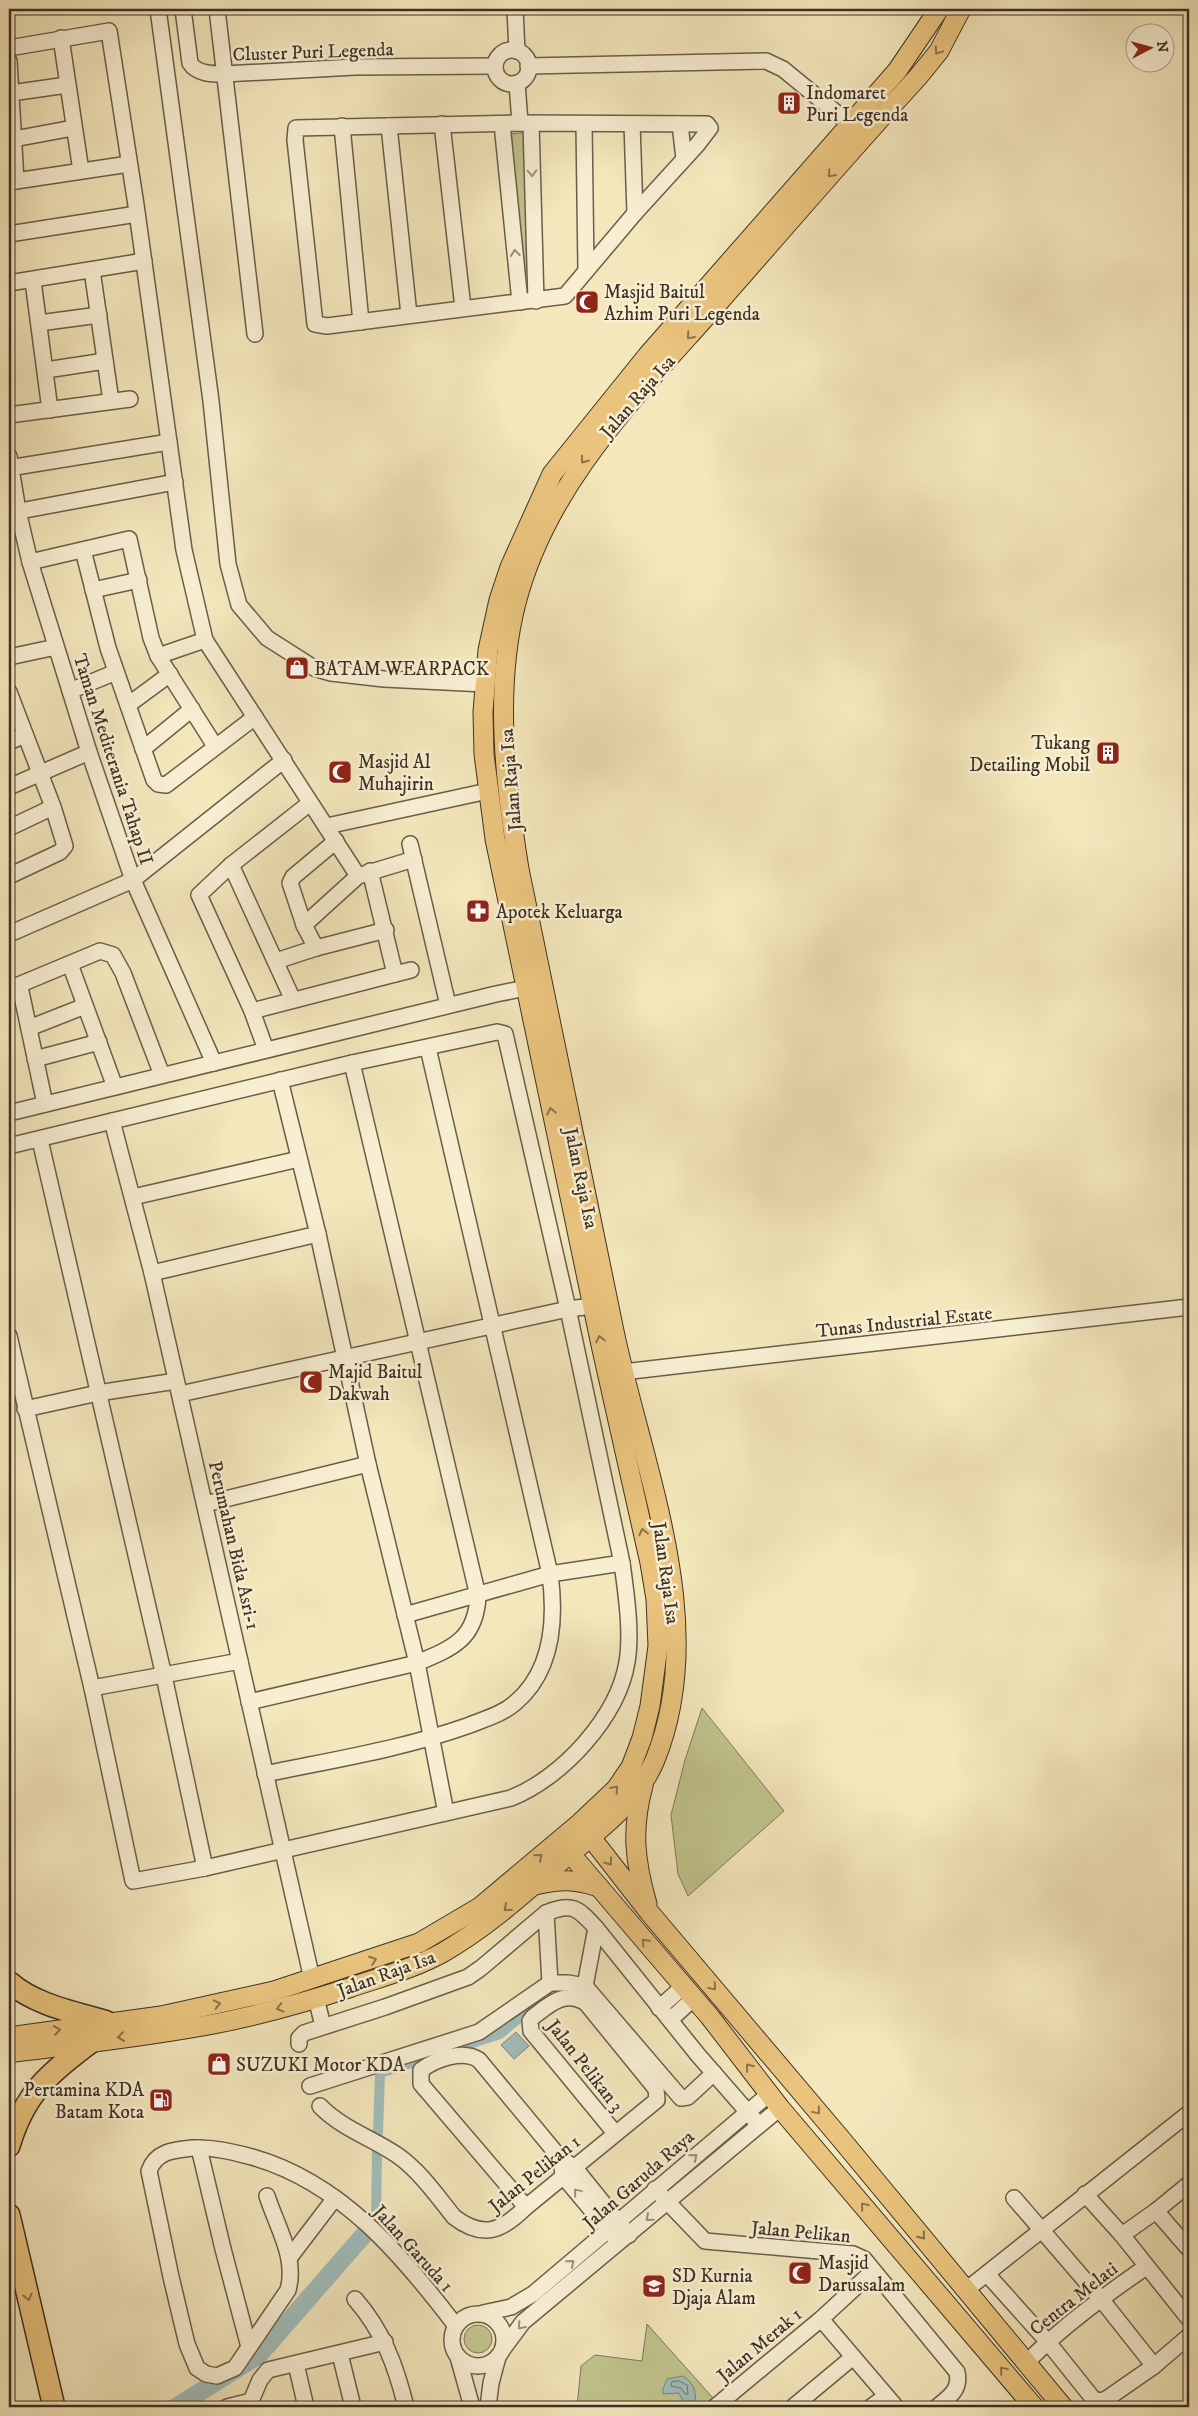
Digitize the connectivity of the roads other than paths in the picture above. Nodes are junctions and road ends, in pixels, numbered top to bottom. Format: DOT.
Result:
graph roads {
  1 [pos="158,9"];
  2 [pos="183,9"];
  3 [pos="217,9"];
  4 [pos="508,9"];
  5 [pos="515,9"];
  6 [pos="939,9"];
  7 [pos="961,9"];
  8 [pos="61,38"];
  9 [pos="9,48"];
  10 [pos="513,51"];
  11 [pos="9,61"];
  12 [pos="495,66"];
  13 [pos="528,66"];
  14 [pos="224,74"];
  15 [pos="512,83"];
  16 [pos="67,85"];
  17 [pos="11,93"];
  18 [pos="442,124"];
  19 [pos="516,124"];
  20 [pos="584,124"];
  21 [pos="632,124"];
  22 [pos="680,124"];
  23 [pos="850,124"];
  24 [pos="342,126"];
  25 [pos="389,126"];
  26 [pos="73,128"];
  27 [pos="14,139"];
  28 [pos="684,159"];
  29 [pos="129,164"];
  30 [pos="81,171"];
  31 [pos="12,182"];
  32 [pos="635,213"];
  33 [pos="137,214"];
  34 [pos="9,234"];
  35 [pos="144,261"];
  36 [pos="92,270"];
  37 [pos="586,271"];
  38 [pos="34,280"];
  39 [pos="9,283"];
  40 [pos="536,301"];
  41 [pos="520,302"];
  42 [pos="463,308"];
  43 [pos="99,315"];
  44 [pos="409,315"];
  45 [pos="361,322"];
  46 [pos="39,323"];
  47 [pos="255,334"];
  48 [pos="105,361"];
  49 [pos="46,370"];
  50 [pos="130,399"];
  51 [pos="111,401"];
  52 [pos="50,410"];
  53 [pos="9,415"];
  54 [pos="169,442"];
  55 [pos="9,464"];
  56 [pos="175,482"];
  57 [pos="13,512"];
  58 [pos="83,550"];
  59 [pos="30,562"];
  60 [pos="518,570"];
  61 [pos="139,580"];
  62 [pos="93,590"];
  63 [pos="204,640"];
  64 [pos="56,647"];
  65 [pos="158,656"];
  66 [pos="9,657"];
  67 [pos="116,672"];
  68 [pos="170,674"];
  69 [pos="485,684"];
  70 [pos="70,691"];
  71 [pos="9,694"];
  72 [pos="128,705"];
  73 [pos="192,709"];
  74 [pos="255,717"];
  75 [pos="25,735"];
  76 [pos="9,742"];
  77 [pos="215,746"];
  78 [pos="143,749"];
  79 [pos="89,752"];
  80 [pos="284,760"];
  81 [pos="38,774"];
  82 [pos="9,787"];
  83 [pos="488,791"];
  84 [pos="310,803"];
  85 [pos="53,807"];
  86 [pos="327,826"];
  87 [pos="9,828"];
  88 [pos="336,841"];
  89 [pos="410,844"];
  90 [pos="414,860"];
  91 [pos="231,865"];
  92 [pos="364,873"];
  93 [pos="9,876"];
  94 [pos="133,880"];
  95 [pos="304,925"];
  96 [pos="386,930"];
  97 [pos="9,934"];
  98 [pos="316,948"];
  99 [pos="276,961"];
  100 [pos="70,964"];
  101 [pos="411,970"];
  102 [pos="395,974"];
  103 [pos="14,988"];
  104 [pos="526,988"];
  105 [pos="292,1000"];
  106 [pos="448,1005"];
  107 [pos="85,1006"];
  108 [pos="252,1011"];
  109 [pos="29,1028"];
  110 [pos="99,1042"];
  111 [pos="428,1048"];
  112 [pos="266,1050"];
  113 [pos="35,1059"];
  114 [pos="214,1063"];
  115 [pos="352,1063"];
  116 [pos="162,1076"];
  117 [pos="280,1080"];
  118 [pos="115,1087"];
  119 [pos="45,1104"];
  120 [pos="9,1113"];
  121 [pos="112,1121"];
  122 [pos="40,1140"];
  123 [pos="9,1146"];
  124 [pos="299,1159"];
  125 [pos="133,1196"];
  126 [pos="318,1234"];
  127 [pos="152,1273"];
  128 [pos="593,1306"];
  129 [pos="1189,1307"];
  130 [pos="568,1309"];
  131 [pos="491,1328"];
  132 [pos="9,1336"];
  133 [pos="419,1342"];
  134 [pos="346,1358"];
  135 [pos="615,1373"];
  136 [pos="178,1387"];
  137 [pos="98,1393"];
  138 [pos="25,1409"];
  139 [pos="368,1464"];
  140 [pos="205,1504"];
  141 [pos="622,1563"];
  142 [pos="550,1574"];
  143 [pos="478,1596"];
  144 [pos="405,1615"];
  145 [pos="240,1661"];
  146 [pos="417,1664"];
  147 [pos="164,1676"];
  148 [pos="92,1688"];
  149 [pos="249,1702"];
  150 [pos="433,1738"];
  151 [pos="265,1774"];
  152 [pos="644,1780"];
  153 [pos="446,1813"];
  154 [pos="585,1830"];
  155 [pos="565,1847"];
  156 [pos="282,1850"];
  157 [pos="205,1868"];
  158 [pos="533,1885"];
  159 [pos="599,1888"];
  160 [pos="649,1912"];
  161 [pos="546,1913"];
  162 [pos="596,1928"];
  163 [pos="312,1979"];
  164 [pos="9,1982"];
  165 [pos="550,1983"];
  166 [pos="585,1986"];
  167 [pos="689,1992"];
  168 [pos="316,1998"];
  169 [pos="659,2008"];
  170 [pos="670,2020"];
  171 [pos="107,2022"];
  172 [pos="323,2026"];
  173 [pos="9,2037"];
  174 [pos="90,2042"];
  175 [pos="299,2044"];
  176 [pos="9,2053"];
  177 [pos="714,2073"];
  178 [pos="310,2086"];
  179 [pos="775,2101"];
  180 [pos="653,2105"];
  181 [pos="320,2106"];
  182 [pos="749,2111"];
  183 [pos="1189,2113"];
  184 [pos="760,2125"];
  185 [pos="615,2133"];
  186 [pos="710,2144"];
  187 [pos="9,2146"];
  188 [pos="199,2148"];
  189 [pos="720,2158"];
  190 [pos="566,2167"];
  191 [pos="1189,2184"];
  192 [pos="655,2189"];
  193 [pos="1086,2194"];
  194 [pos="266,2196"];
  195 [pos="335,2198"];
  196 [pos="1014,2198"];
  197 [pos="666,2202"];
  198 [pos="526,2206"];
  199 [pos="1156,2211"];
  200 [pos="9,2215"];
  201 [pos="614,2226"];
  202 [pos="1041,2231"];
  203 [pos="1122,2235"];
  204 [pos="624,2239"];
  205 [pos="1189,2249"];
  206 [pos="290,2257"];
  207 [pos="1146,2267"];
  208 [pos="874,2271"];
  209 [pos="987,2274"];
  210 [pos="966,2290"];
  211 [pos="1101,2299"];
  212 [pos="355,2300"];
  213 [pos="483,2314"];
  214 [pos="1188,2314"];
  215 [pos="821,2319"];
  216 [pos="456,2326"];
  217 [pos="1189,2336"];
  218 [pos="1047,2341"];
  219 [pos="385,2342"];
  220 [pos="249,2347"];
  221 [pos="501,2353"];
  222 [pos="340,2354"];
  223 [pos="458,2357"];
  224 [pos="853,2357"];
  225 [pos="1027,2362"];
  226 [pos="296,2364"];
  227 [pos="1154,2366"];
  228 [pos="891,2402"];
  229 [pos="252,2404"];
  230 [pos="54,2407"];
  231 [pos="227,2407"];
  232 [pos="306,2407"];
  233 [pos="353,2407"];
  234 [pos="406,2407"];
  235 [pos="472,2407"];
  236 [pos="488,2407"];
  237 [pos="714,2407"];
  238 [pos="793,2407"];
  239 [pos="871,2407"];
  240 [pos="937,2407"];
  241 [pos="1034,2407"];
  242 [pos="1063,2407"];
  1 -- 69 [label="street"];
  2 -- 14 [label="street, Cluster Puri Legenda"];
  3 -- 14 [label="street"];
  4 -- 10 [label="street"];
  5 -- 10 [label="street"];
  6 -- 23 [label="main road, Jalan Raja Isa"];
  7 -- 60 [label="main road, Jalan Raja Isa, one-way"];
  8 -- 9 [label="street"];
  8 -- 16 [label="street"];
  8 -- 29 [label="street"];
  10 -- 12 [label="street"];
  10 -- 13 [label="street"];
  11 -- 17 [label="street"];
  12 -- 14 [label="street, Cluster Puri Legenda"];
  12 -- 15 [label="street"];
  13 -- 15 [label="street"];
  13 -- 23 [label="street"];
  14 -- 47 [label="street"];
  15 -- 19 [label="street"];
  16 -- 17 [label="street"];
  16 -- 26 [label="street"];
  17 -- 27 [label="street"];
  18 -- 19 [label="street"];
  18 -- 25 [label="street"];
  18 -- 42 [label="street"];
  19 -- 20 [label="street"];
  19 -- 40 [label="street, one-way"];
  41 -- 19 [label="street, one-way"];
  20 -- 21 [label="street"];
  20 -- 37 [label="street"];
  21 -- 22 [label="street"];
  21 -- 32 [label="street"];
  22 -- 28 [label="street"];
  22 -- 28 [label="street"];
  23 -- 60 [label="main road, Jalan Raja Isa"];
  24 -- 25 [label="street"];
  24 -- 45 [label="street"];
  24 -- 45 [label="street"];
  25 -- 44 [label="street"];
  26 -- 27 [label="street"];
  26 -- 30 [label="street"];
  27 -- 31 [label="street"];
  28 -- 32 [label="street"];
  29 -- 30 [label="street"];
  29 -- 33 [label="street"];
  30 -- 31 [label="street"];
  32 -- 37 [label="street"];
  33 -- 34 [label="street"];
  33 -- 35 [label="street"];
  35 -- 36 [label="street"];
  35 -- 54 [label="street"];
  36 -- 38 [label="street"];
  36 -- 43 [label="street"];
  37 -- 40 [label="street"];
  38 -- 39 [label="street"];
  38 -- 46 [label="street"];
  40 -- 41 [label="street"];
  41 -- 42 [label="street"];
  42 -- 44 [label="street"];
  43 -- 46 [label="street"];
  43 -- 48 [label="street"];
  44 -- 45 [label="street"];
  46 -- 49 [label="street"];
  48 -- 49 [label="street"];
  48 -- 51 [label="street"];
  49 -- 52 [label="street"];
  50 -- 51 [label="street"];
  51 -- 52 [label="street"];
  52 -- 53 [label="street"];
  54 -- 55 [label="street"];
  54 -- 56 [label="street"];
  55 -- 57 [label="street, Taman Mediterania Tahap II"];
  56 -- 57 [label="street"];
  56 -- 63 [label="street"];
  57 -- 59 [label="street, Taman Mediterania Tahap II"];
  58 -- 59 [label="street"];
  58 -- 61 [label="street"];
  58 -- 62 [label="street"];
  59 -- 64 [label="street, Taman Mediterania Tahap II"];
  60 -- 69 [label="main road, Jalan Raja Isa"];
  60 -- 135 [label="main road, Jalan Raja Isa"];
  61 -- 62 [label="street"];
  61 -- 65 [label="street"];
  62 -- 67 [label="street"];
  63 -- 65 [label="street"];
  63 -- 74 [label="street"];
  64 -- 66 [label="street"];
  64 -- 70 [label="street, Taman Mediterania Tahap II"];
  65 -- 68 [label="street"];
  67 -- 70 [label="street"];
  67 -- 72 [label="street"];
  68 -- 72 [label="street"];
  68 -- 73 [label="street"];
  69 -- 83 [label="main road, Jalan Raja Isa"];
  70 -- 79 [label="street, Taman Mediterania Tahap II"];
  71 -- 75 [label="street"];
  72 -- 78 [label="street"];
  73 -- 77 [label="street"];
  73 -- 78 [label="street"];
  74 -- 77 [label="street"];
  74 -- 80 [label="street"];
  75 -- 76 [label="street"];
  75 -- 81 [label="street"];
  77 -- 78 [label="street"];
  79 -- 81 [label="street"];
  79 -- 94 [label="street, Taman Mediterania Tahap II"];
  80 -- 84 [label="street"];
  80 -- 94 [label="street"];
  81 -- 82 [label="street"];
  81 -- 85 [label="street"];
  83 -- 86 [label="street"];
  83 -- 104 [label="main road, Jalan Raja Isa"];
  84 -- 86 [label="street"];
  84 -- 91 [label="street"];
  85 -- 87 [label="street"];
  85 -- 93 [label="street"];
  86 -- 88 [label="street"];
  88 -- 92 [label="street"];
  88 -- 95 [label="street"];
  89 -- 90 [label="street"];
  90 -- 92 [label="street"];
  90 -- 106 [label="street"];
  91 -- 99 [label="street"];
  91 -- 108 [label="street"];
  92 -- 95 [label="street"];
  92 -- 96 [label="street"];
  94 -- 97 [label="street"];
  94 -- 114 [label="street, Taman Mediterania Tahap II"];
  95 -- 98 [label="street"];
  96 -- 98 [label="street"];
  96 -- 102 [label="street"];
  98 -- 99 [label="street"];
  99 -- 105 [label="street"];
  100 -- 103 [label="street"];
  100 -- 107 [label="street"];
  100 -- 116 [label="street"];
  101 -- 102 [label="street"];
  102 -- 105 [label="street"];
  103 -- 109 [label="street"];
  104 -- 106 [label="street"];
  128 -- 104 [label="main road, Jalan Raja Isa, one-way"];
  105 -- 108 [label="street"];
  106 -- 112 [label="street"];
  107 -- 109 [label="street"];
  107 -- 110 [label="street"];
  108 -- 112 [label="street"];
  109 -- 113 [label="street"];
  110 -- 113 [label="street"];
  110 -- 118 [label="street"];
  111 -- 115 [label="street"];
  111 -- 130 [label="street"];
  111 -- 131 [label="street"];
  112 -- 114 [label="street"];
  113 -- 119 [label="street"];
  114 -- 116 [label="street"];
  115 -- 117 [label="street"];
  115 -- 133 [label="street"];
  116 -- 118 [label="street"];
  117 -- 121 [label="street"];
  117 -- 124 [label="street"];
  118 -- 119 [label="street"];
  119 -- 120 [label="street"];
  121 -- 122 [label="street"];
  121 -- 125 [label="street, Perumahan Bida Asri-1"];
  122 -- 123 [label="street"];
  122 -- 137 [label="street"];
  124 -- 125 [label="street"];
  124 -- 126 [label="street"];
  125 -- 127 [label="street, Perumahan Bida Asri-1"];
  126 -- 127 [label="street"];
  126 -- 134 [label="street"];
  127 -- 136 [label="street, Perumahan Bida Asri-1"];
  128 -- 130 [label="street"];
  135 -- 128 [label="main road, Jalan Raja Isa, one-way"];
  129 -- 135 [label="street, Tunas Industrial Estate"];
  130 -- 131 [label="street"];
  130 -- 141 [label="street"];
  131 -- 133 [label="street"];
  131 -- 142 [label="street"];
  132 -- 138 [label="street"];
  133 -- 134 [label="street"];
  133 -- 143 [label="street"];
  134 -- 136 [label="street"];
  134 -- 139 [label="street"];
  135 -- 152 [label="main road, Jalan Raja Isa"];
  154 -- 135 [label="main road, Jalan Raja Isa, one-way"];
  136 -- 137 [label="street"];
  136 -- 140 [label="street, Perumahan Bida Asri-1"];
  137 -- 138 [label="street"];
  137 -- 147 [label="street"];
  138 -- 148 [label="street"];
  139 -- 140 [label="street"];
  139 -- 144 [label="street"];
  140 -- 145 [label="street, Perumahan Bida Asri-1"];
  141 -- 142 [label="street"];
  141 -- 153 [label="street"];
  142 -- 143 [label="street"];
  142 -- 150 [label="street"];
  143 -- 144 [label="street"];
  143 -- 146 [label="street"];
  144 -- 146 [label="street"];
  145 -- 147 [label="street"];
  145 -- 149 [label="street, Perumahan Bida Asri-1"];
  146 -- 149 [label="street"];
  146 -- 150 [label="street"];
  147 -- 148 [label="street"];
  147 -- 157 [label="street"];
  148 -- 157 [label="street"];
  149 -- 151 [label="street, Perumahan Bida Asri-1"];
  150 -- 151 [label="street"];
  150 -- 153 [label="street"];
  151 -- 156 [label="street, Perumahan Bida Asri-1"];
  152 -- 154 [label="main road, Jalan Raja Isa"];
  152 -- 160 [label="main road"];
  153 -- 156 [label="street"];
  154 -- 155 [label="main road, Jalan Raja Isa"];
  154 -- 160 [label="main road, one-way"];
  155 -- 158 [label="main road, Jalan Raja Isa"];
  155 -- 159 [label="main road"];
  163 -- 155 [label="main road, Jalan Raja Isa, one-way"];
  156 -- 157 [label="street"];
  156 -- 163 [label="street, Perumahan Bida Asri-1"];
  158 -- 159 [label="main road"];
  158 -- 168 [label="main road, Jalan Raja Isa, one-way"];
  167 -- 159 [label="main road, one-way"];
  160 -- 210 [label="main road, one-way"];
  161 -- 162 [label="street"];
  161 -- 165 [label="street"];
  161 -- 172 [label="street"];
  162 -- 166 [label="street"];
  162 -- 169 [label="street"];
  171 -- 163 [label="main road, Jalan Raja Isa, one-way"];
  164 -- 171 [label="highway"];
  165 -- 166 [label="street"];
  165 -- 178 [label="street"];
  166 -- 177 [label="street"];
  167 -- 169 [label="street"];
  167 -- 170 [label="street"];
  179 -- 167 [label="main road, one-way"];
  168 -- 172 [label="street"];
  168 -- 174 [label="main road, Jalan Raja Isa, one-way"];
  169 -- 170 [label="street"];
  170 -- 177 [label="street"];
  173 -- 171 [label="main road, Jalan Raja Isa, one-way"];
  172 -- 175 [label="street"];
  174 -- 176 [label="main road, Jalan Raja Isa"];
  174 -- 187 [label="highway"];
  177 -- 182 [label="street"];
  179 -- 182 [label="street, Jalan Garuda Raya"];
  179 -- 184 [label="street"];
  241 -- 179 [label="main road, one-way"];
  180 -- 185 [label="street, Jalan Pelikan 1"];
  180 -- 185 [label="street, Jalan Pelikan 3"];
  181 -- 198 [label="street, Jalan Pelikan 1"];
  182 -- 184 [label="street"];
  182 -- 186 [label="street, Jalan Garuda Raya"];
  183 -- 193 [label="street"];
  184 -- 189 [label="street"];
  185 -- 190 [label="street, Jalan Pelikan 1"];
  186 -- 189 [label="street"];
  192 -- 186 [label="street, Jalan Garuda Raya, one-way"];
  188 -- 195 [label="street, Jalan Garuda 1"];
  188 -- 220 [label="street"];
  188 -- 220 [label="street, Jalan Garuda 1"];
  189 -- 197 [label="street"];
  190 -- 198 [label="street, Jalan Pelikan 1"];
  190 -- 198 [label="street"];
  190 -- 201 [label="street"];
  191 -- 199 [label="street"];
  192 -- 197 [label="street, Jalan Pelikan"];
  192 -- 201 [label="street, Jalan Garuda Raya"];
  193 -- 202 [label="street"];
  193 -- 203 [label="street"];
  194 -- 206 [label="street"];
  195 -- 206 [label="street"];
  195 -- 216 [label="street, Jalan Garuda 1"];
  196 -- 202 [label="street"];
  197 -- 204 [label="street, one-way"];
  197 -- 208 [label="street, Jalan Pelikan"];
  199 -- 203 [label="street"];
  199 -- 205 [label="street"];
  200 -- 230 [label="highway, one-way"];
  201 -- 204 [label="street"];
  213 -- 201 [label="street, Jalan Garuda Raya, one-way"];
  202 -- 209 [label="street"];
  202 -- 211 [label="street"];
  203 -- 207 [label="street"];
  204 -- 221 [label="street, one-way"];
  206 -- 220 [label="street, Jalan Garuda 1"];
  207 -- 211 [label="street, Centra Melati"];
  207 -- 214 [label="street"];
  208 -- 215 [label="street, Jalan Merak 1"];
  208 -- 240 [label="street, Jalan Pelikan"];
  209 -- 210 [label="street"];
  209 -- 218 [label="street"];
  210 -- 225 [label="main road"];
  211 -- 218 [label="street, Centra Melati"];
  211 -- 227 [label="street"];
  212 -- 219 [label="street"];
  213 -- 216 [label="street"];
  213 -- 221 [label="street"];
  215 -- 224 [label="street"];
  215 -- 237 [label="street, Jalan Merak 1"];
  216 -- 223 [label="street"];
  217 -- 227 [label="street"];
  218 -- 225 [label="street, Centra Melati"];
  218 -- 227 [label="street"];
  219 -- 222 [label="street"];
  219 -- 234 [label="street"];
  221 -- 223 [label="street"];
  221 -- 236 [label="street"];
  222 -- 226 [label="street"];
  222 -- 233 [label="street"];
  223 -- 235 [label="street"];
  224 -- 228 [label="street"];
  224 -- 238 [label="street"];
  225 -- 242 [label="main road"];
  226 -- 229 [label="street"];
  226 -- 232 [label="street"];
  228 -- 239 [label="street"];
  229 -- 231 [label="street"];
}
